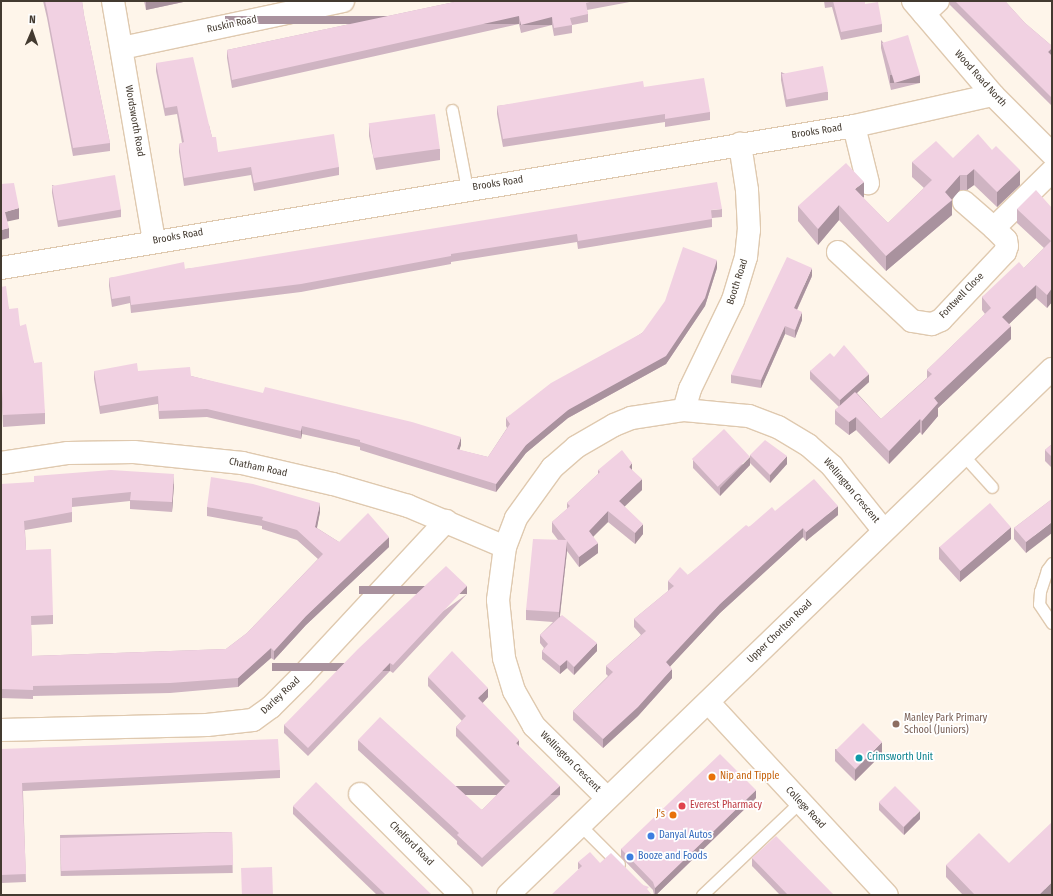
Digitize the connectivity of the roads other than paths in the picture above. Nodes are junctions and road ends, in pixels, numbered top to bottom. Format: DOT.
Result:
graph roads {
  1 [pos="113,1"];
  2 [pos="343,1"];
  3 [pos="925,5"];
  4 [pos="122,48"];
  5 [pos="993,95"];
  6 [pos="452,110"];
  7 [pos="854,126"];
  8 [pos="740,144"];
  9 [pos="1052,154"];
  10 [pos="1052,171"];
  11 [pos="868,183"];
  12 [pos="467,189"];
  13 [pos="964,202"];
  14 [pos="994,228"];
  15 [pos="154,242"];
  16 [pos="838,252"];
  17 [pos="1,268"];
  18 [pos="1052,369"];
  19 [pos="684,410"];
  20 [pos="963,455"];
  21 [pos="1,463"];
  22 [pos="992,487"];
  23 [pos="446,521"];
  24 [pos="884,531"];
  25 [pos="505,547"];
  26 [pos="1052,563"];
  27 [pos="1052,624"];
  28 [pos="708,702"];
  29 [pos="1,730"];
  30 [pos="360,794"];
  31 [pos="607,798"];
  32 [pos="800,802"];
  33 [pos="580,825"];
  34 [pos="627,874"];
  35 [pos="461,895"];
  36 [pos="508,895"];
  37 [pos="702,895"];
  38 [pos="887,895"];
  1 -- 4 [label="street, Wordsworth Road"];
  2 -- 4 [label="street, Ruskin Road"];
  3 -- 5 [label="street, Wood Road North"];
  4 -- 15 [label="street, Wordsworth Road"];
  5 -- 7 [label="street, Brooks Road"];
  5 -- 9 [label="street, Wood Road North"];
  6 -- 12 [label="lane"];
  7 -- 8 [label="street, Brooks Road"];
  7 -- 11 [label="street"];
  8 -- 12 [label="street, Brooks Road"];
  8 -- 19 [label="street, Booth Road"];
  10 -- 14 [label="street"];
  12 -- 15 [label="street, Brooks Road"];
  13 -- 14 [label="street, Fontwell Close"];
  14 -- 16 [label="street, Fontwell Close"];
  15 -- 17 [label="street, Brooks Road"];
  18 -- 20 [label="street, Upper Chorlton Road"];
  19 -- 24 [label="street, Wellington Crescent"];
  19 -- 25 [label="street, Wellington Crescent"];
  20 -- 22 [label="lane"];
  20 -- 24 [label="street, Upper Chorlton Road"];
  21 -- 23 [label="street, Chatham Road"];
  23 -- 25 [label="street, Chatham Road"];
  23 -- 29 [label="street, Darley Road"];
  24 -- 28 [label="street, Upper Chorlton Road"];
  25 -- 31 [label="street, Wellington Crescent"];
  26 -- 27 [label="lane"];
  28 -- 31 [label="street, Upper Chorlton Road"];
  28 -- 32 [label="street, College Road"];
  30 -- 35 [label="street, Chelford Road"];
  31 -- 33 [label="street, Upper Chorlton Road"];
  32 -- 37 [label="lane"];
  32 -- 38 [label="street, College Road"];
  33 -- 34 [label="lane"];
  33 -- 36 [label="street, Upper Chorlton Road"];
}
